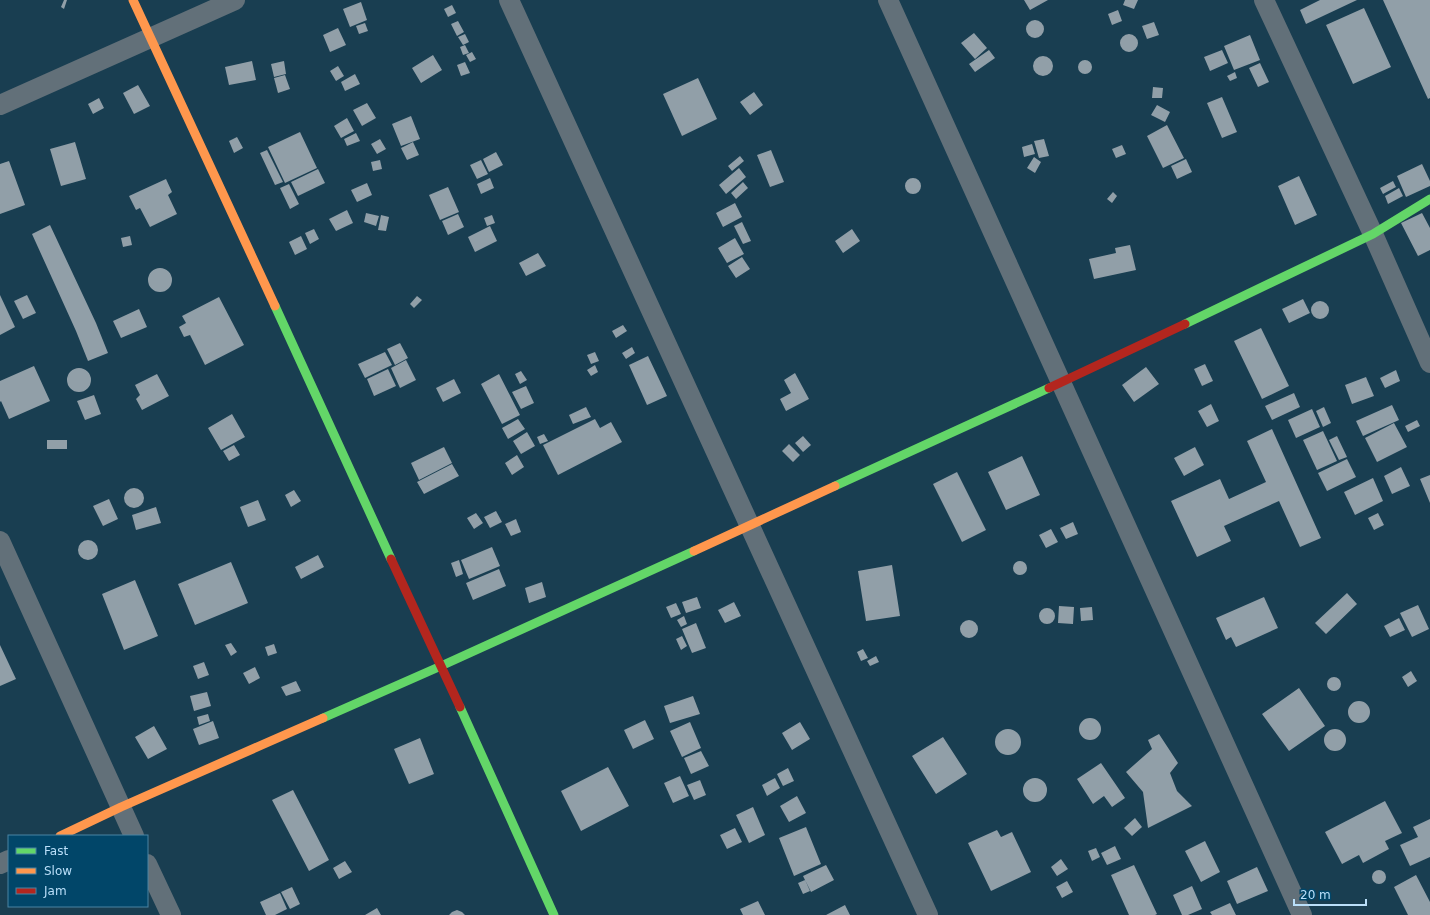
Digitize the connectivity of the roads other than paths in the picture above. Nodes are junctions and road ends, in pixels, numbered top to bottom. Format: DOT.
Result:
graph roads {
  1 [pos="133,0"];
  2 [pos="235,0"];
  3 [pos="509,0"];
  4 [pos="888,0"];
  5 [pos="1264,0"];
  6 [pos="151,38"];
  7 [pos="0,105"];
  8 [pos="1430,199"];
  9 [pos="1372,234"];
  10 [pos="1430,363"];
  11 [pos="1061,383"];
  12 [pos="749,524"];
  13 [pos="0,541"];
  14 [pos="441,666"];
  15 [pos="121,807"];
  16 [pos="62,835"];
  17 [pos="134,835"];
  18 [pos="148,866"];
  19 [pos="171,915"];
  20 [pos="554,915"];
  21 [pos="928,915"];
  22 [pos="1302,915"];
  1 -- 6 [label="street"];
  2 -- 6 [label="street"];
  3 -- 12 [label="street"];
  4 -- 11 [label="street"];
  5 -- 9 [label="street"];
  6 -- 7 [label="street"];
  6 -- 14 [label="street"];
  8 -- 9 [label="street"];
  9 -- 10 [label="street"];
  9 -- 11 [label="street"];
  11 -- 12 [label="street"];
  11 -- 22 [label="street"];
  12 -- 14 [label="street"];
  12 -- 21 [label="street"];
  13 -- 15 [label="street"];
  14 -- 15 [label="street"];
  14 -- 20 [label="street"];
  15 -- 16 [label="street"];
  15 -- 17 [label="street"];
  18 -- 19 [label="street"];
}
